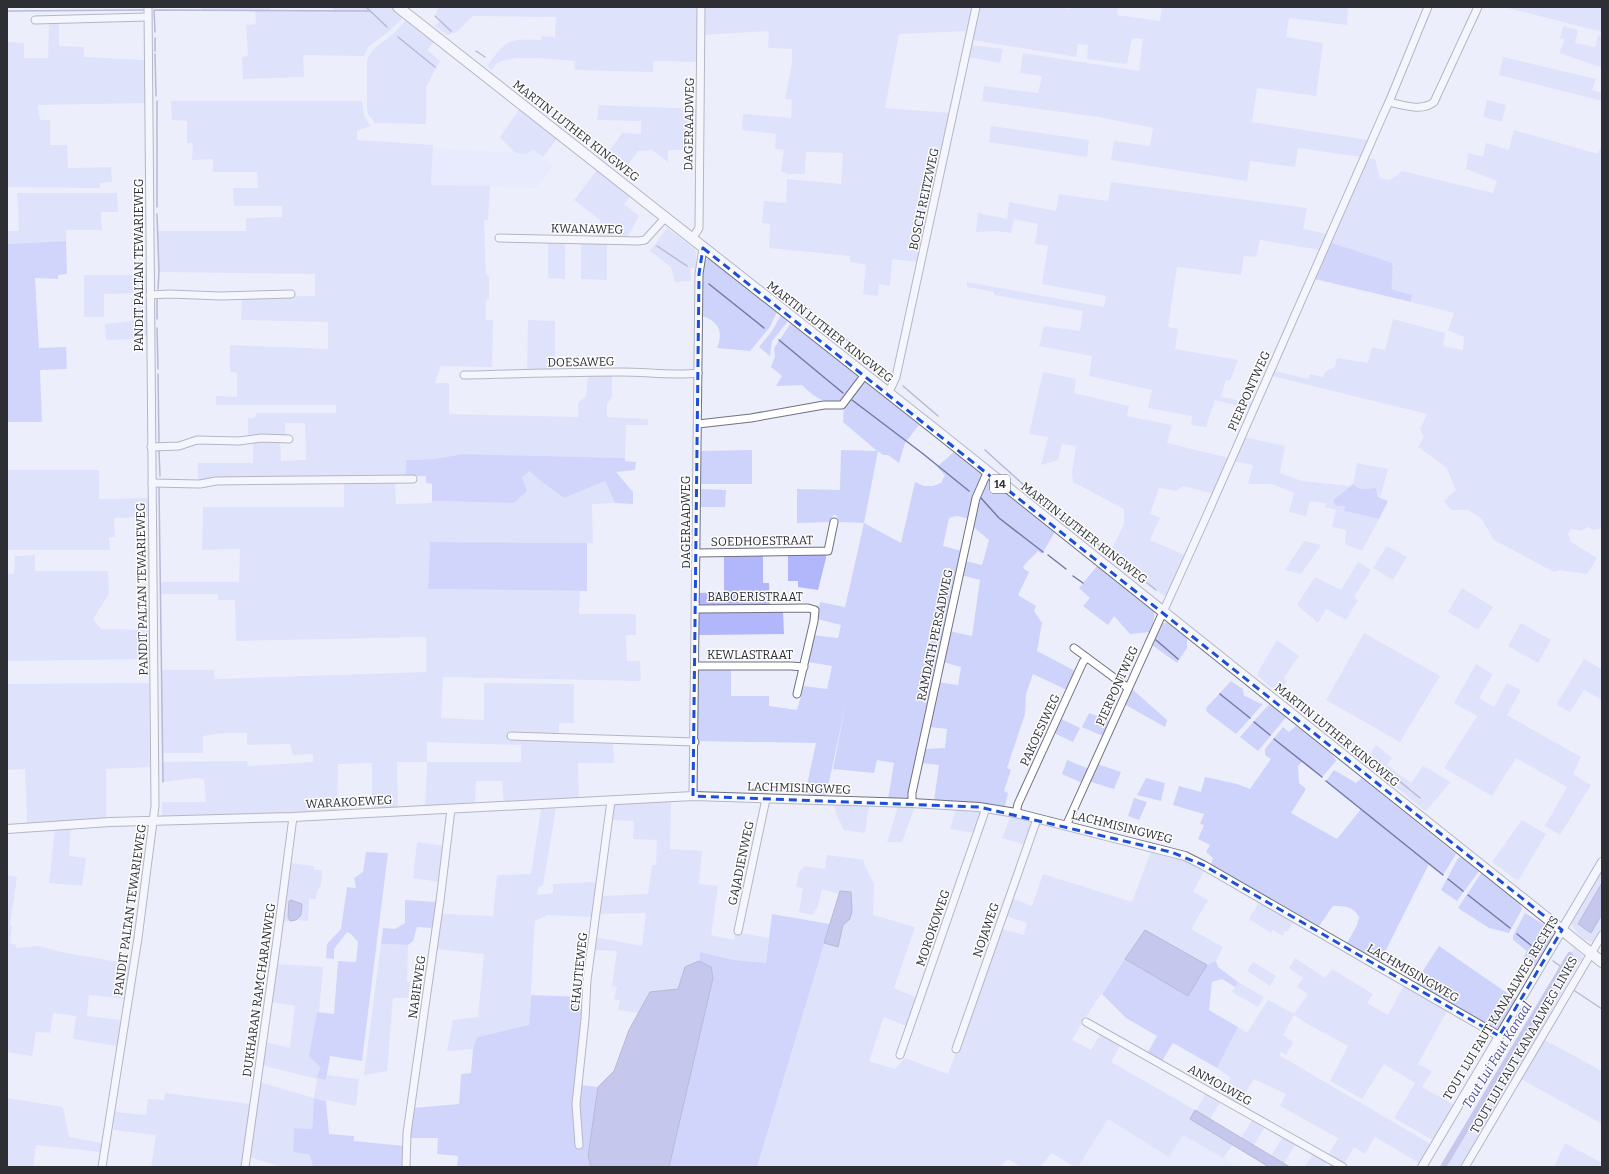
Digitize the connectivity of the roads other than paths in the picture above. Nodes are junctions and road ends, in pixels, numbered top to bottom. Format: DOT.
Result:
graph roads {
  1 [pos="148,7"];
  2 [pos="398,7"];
  3 [pos="701,7"];
  4 [pos="976,7"];
  5 [pos="1428,7"];
  6 [pos="1478,7"];
  7 [pos="147,17"];
  8 [pos="35,20"];
  9 [pos="1389,102"];
  10 [pos="665,218"];
  11 [pos="499,238"];
  12 [pos="692,239"];
  13 [pos="703,248"];
  14 [pos="291,294"];
  15 [pos="150,295"];
  16 [pos="698,373"];
  17 [pos="464,375"];
  18 [pos="864,376"];
  19 [pos="888,394"];
  20 [pos="698,424"];
  21 [pos="289,439"];
  22 [pos="151,447"];
  23 [pos="987,473"];
  24 [pos="413,479"];
  25 [pos="152,483"];
  26 [pos="834,522"];
  27 [pos="697,553"];
  28 [pos="696,609"];
  29 [pos="1162,612"];
  30 [pos="1074,648"];
  31 [pos="1087,658"];
  32 [pos="695,666"];
  33 [pos="804,667"];
  34 [pos="1128,688"];
  35 [pos="797,694"];
  36 [pos="511,736"];
  37 [pos="695,742"];
  38 [pos="693,796"];
  39 [pos="766,799"];
  40 [pos="611,801"];
  41 [pos="912,803"];
  42 [pos="986,808"];
  43 [pos="451,809"];
  44 [pos="1016,813"];
  45 [pos="293,817"];
  46 [pos="1037,819"];
  47 [pos="154,820"];
  48 [pos="1066,826"];
  49 [pos="7,829"];
  50 [pos="1602,862"];
  51 [pos="1562,930"];
  52 [pos="738,931"];
  53 [pos="1602,934"];
  54 [pos="1591,953"];
  55 [pos="1602,962"];
  56 [pos="1086,1022"];
  57 [pos="1499,1036"];
  58 [pos="956,1049"];
  59 [pos="900,1055"];
  60 [pos="579,1145"];
  61 [pos="102,1167"];
  62 [pos="245,1167"];
  63 [pos="406,1167"];
  64 [pos="1343,1167"];
  65 [pos="1422,1167"];
  66 [pos="1465,1167"];
  1 -- 7 [label="street, PANDIT PALTAN TEWARIEWEG"];
  2 -- 10 [label="main road, MARTIN LUTHER KINGWEG / 14"];
  3 -- 12 [label="street, DAGERAADWEG"];
  4 -- 19 [label="street, BOSCH REITZWEG"];
  5 -- 9 [label="street, PIERPONTWEG"];
  6 -- 9 [label="street"];
  7 -- 8 [label="street"];
  7 -- 15 [label="street, PANDIT PALTAN TEWARIEWEG"];
  9 -- 29 [label="street, PIERPONTWEG"];
  10 -- 11 [label="street, KWANAWEG"];
  10 -- 12 [label="main road, MARTIN LUTHER KINGWEG / 14"];
  12 -- 13 [label="main road, MARTIN LUTHER KINGWEG / 14"];
  13 -- 16 [label="street, DAGERAADWEG"];
  13 -- 18 [label="main road, MARTIN LUTHER KINGWEG / 14"];
  14 -- 15 [label="street"];
  15 -- 22 [label="street, PANDIT PALTAN TEWARIEWEG"];
  16 -- 17 [label="street, DOESAWEG"];
  16 -- 20 [label="street, DAGERAADWEG"];
  18 -- 19 [label="main road, MARTIN LUTHER KINGWEG / 14"];
  18 -- 20 [label="street"];
  19 -- 23 [label="main road, MARTIN LUTHER KINGWEG / 14"];
  20 -- 27 [label="street, DAGERAADWEG"];
  21 -- 22 [label="street"];
  22 -- 25 [label="street, PANDIT PALTAN TEWARIEWEG"];
  23 -- 29 [label="main road, MARTIN LUTHER KINGWEG / 14"];
  23 -- 41 [label="street, RAMDATH PERSADWEG"];
  24 -- 25 [label="street"];
  25 -- 47 [label="street, PANDIT PALTAN TEWARIEWEG"];
  26 -- 27 [label="street, SOEDHOESTRAAT"];
  27 -- 28 [label="street, DAGERAADWEG"];
  28 -- 32 [label="street, DAGERAADWEG"];
  28 -- 33 [label="street, BABOERISTRAAT"];
  29 -- 34 [label="street, PIERPONTWEG"];
  29 -- 51 [label="main road, MARTIN LUTHER KINGWEG / 14"];
  30 -- 31 [label="street"];
  31 -- 34 [label="street"];
  31 -- 44 [label="street, PAKOESIWEG"];
  32 -- 33 [label="street, KEWLASTRAAT"];
  32 -- 37 [label="street, DAGERAADWEG"];
  33 -- 35 [label="street"];
  34 -- 48 [label="street, PIERPONTWEG"];
  36 -- 37 [label="street"];
  37 -- 38 [label="street, DAGERAADWEG"];
  38 -- 39 [label="street, LACHMISINGWEG"];
  38 -- 40 [label="street, WARAKOEWEG"];
  39 -- 41 [label="street, LACHMISINGWEG"];
  39 -- 52 [label="street, GAJADIENWEG"];
  40 -- 43 [label="street, WARAKOEWEG"];
  40 -- 60 [label="street, CHAUTIEWEG"];
  41 -- 42 [label="street, LACHMISINGWEG"];
  42 -- 44 [label="street, LACHMISINGWEG"];
  42 -- 59 [label="street, MOROKOWEG"];
  43 -- 45 [label="street, WARAKOEWEG"];
  43 -- 63 [label="street, NABIEWEG"];
  44 -- 46 [label="street, LACHMISINGWEG"];
  45 -- 47 [label="street, WARAKOEWEG"];
  45 -- 62 [label="street, DUKHARAN RAMCHARANWEG"];
  46 -- 48 [label="street, LACHMISINGWEG"];
  46 -- 58 [label="street, NOJAWEG"];
  47 -- 49 [label="street, WARAKOEWEG"];
  47 -- 61 [label="street, PANDIT PALTAN TEWARIEWEG"];
  48 -- 57 [label="street, LACHMISINGWEG"];
  50 -- 51 [label="street, TOUT LUI FAUT KANAALWEG RECHTS"];
  51 -- 54 [label="main road, MARTIN LUTHER KINGWEG / 14"];
  51 -- 57 [label="street, TOUT LUI FAUT KANAALWEG RECHTS"];
  53 -- 54 [label="street, TOUT LUI FAUT KANAALWEG LINKS"];
  54 -- 55 [label="main road, MARTIN LUTHER KINGWEG / 14"];
  54 -- 66 [label="street, TOUT LUI FAUT KANAALWEG LINKS"];
  56 -- 64 [label="street, ANMOLWEG"];
  57 -- 65 [label="street, TOUT LUI FAUT KANAALWEG RECHTS"];
}
